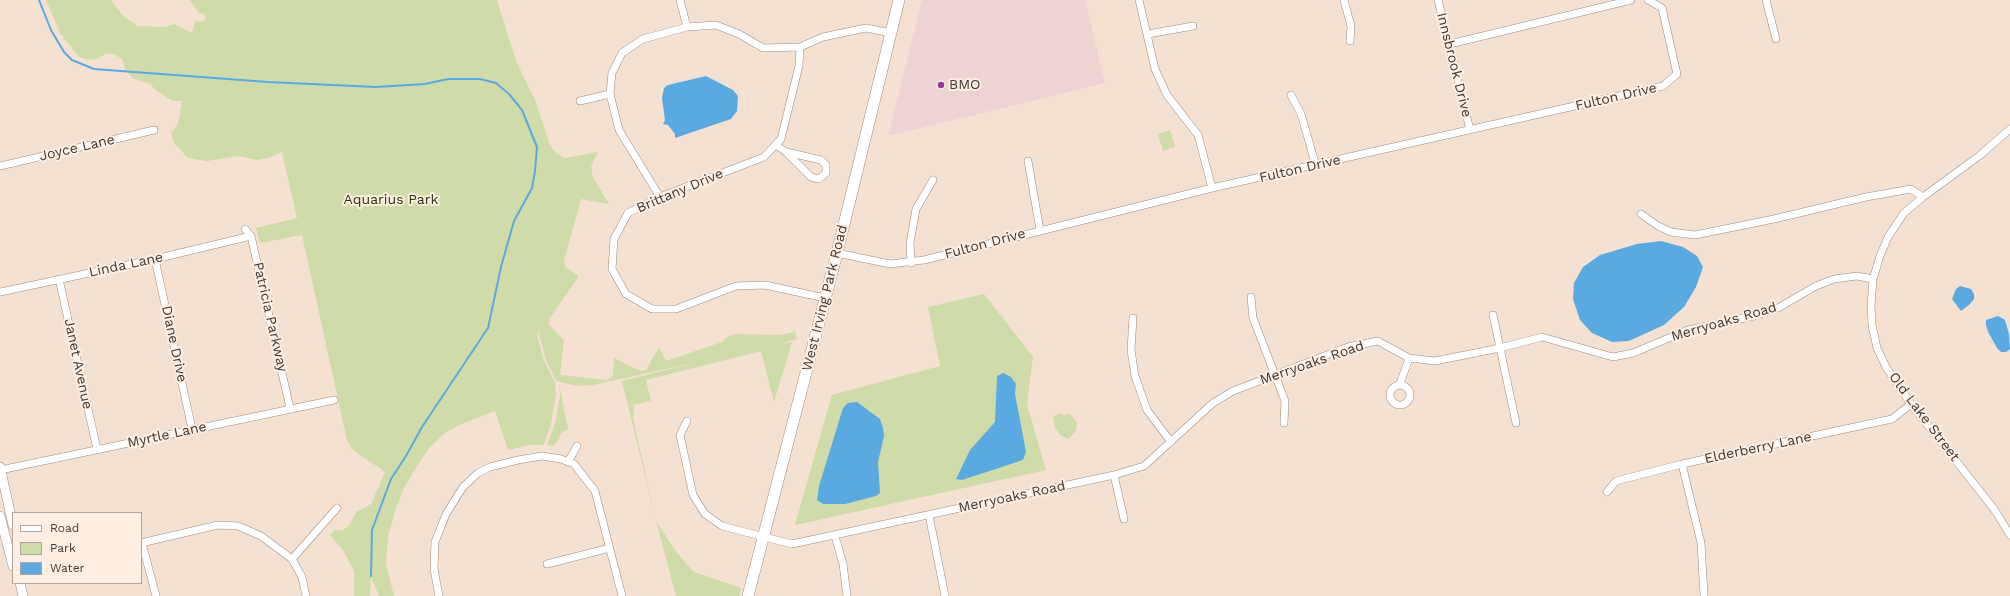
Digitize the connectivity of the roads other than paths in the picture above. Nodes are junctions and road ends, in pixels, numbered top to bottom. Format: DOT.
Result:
graph roads {
  1 [pos="680,0"];
  2 [pos="899,0"];
  3 [pos="1140,0"];
  4 [pos="1344,0"];
  5 [pos="1438,0"];
  6 [pos="1631,0"];
  7 [pos="1648,0"];
  8 [pos="1766,0"];
  9 [pos="1193,26"];
  10 [pos="687,28"];
  11 [pos="890,33"];
  12 [pos="1148,34"];
  13 [pos="1776,39"];
  14 [pos="1350,41"];
  15 [pos="1450,44"];
  16 [pos="800,46"];
  17 [pos="610,94"];
  18 [pos="1291,95"];
  19 [pos="580,101"];
  20 [pos="2010,128"];
  21 [pos="154,130"];
  22 [pos="1470,130"];
  23 [pos="776,145"];
  24 [pos="786,152"];
  25 [pos="1028,161"];
  26 [pos="0,166"];
  27 [pos="1316,166"];
  28 [pos="933,180"];
  29 [pos="1212,188"];
  30 [pos="660,196"];
  31 [pos="1923,197"];
  32 [pos="1641,214"];
  33 [pos="245,229"];
  34 [pos="1040,230"];
  35 [pos="251,236"];
  36 [pos="837,253"];
  37 [pos="155,259"];
  38 [pos="911,263"];
  39 [pos="59,279"];
  40 [pos="1873,279"];
  41 [pos="0,292"];
  42 [pos="825,298"];
  43 [pos="1251,298"];
  44 [pos="1493,315"];
  45 [pos="1133,318"];
  46 [pos="1500,348"];
  47 [pos="1409,358"];
  48 [pos="1276,374"];
  49 [pos="1400,384"];
  50 [pos="334,400"];
  51 [pos="1911,404"];
  52 [pos="290,408"];
  53 [pos="688,421"];
  54 [pos="1284,423"];
  55 [pos="1516,423"];
  56 [pos="192,429"];
  57 [pos="1171,442"];
  58 [pos="577,446"];
  59 [pos="97,449"];
  60 [pos="568,462"];
  61 [pos="1682,464"];
  62 [pos="0,469"];
  63 [pos="1114,475"];
  64 [pos="1607,492"];
  65 [pos="336,508"];
  66 [pos="929,515"];
  67 [pos="0,516"];
  68 [pos="1124,519"];
  69 [pos="12,522"];
  70 [pos="2010,535"];
  71 [pos="835,536"];
  72 [pos="763,538"];
  73 [pos="142,543"];
  74 [pos="610,548"];
  75 [pos="292,559"];
  76 [pos="12,562"];
  77 [pos="547,564"];
  78 [pos="20,584"];
  79 [pos="23,596"];
  80 [pos="156,596"];
  81 [pos="306,596"];
  82 [pos="439,596"];
  83 [pos="622,596"];
  84 [pos="748,596"];
  85 [pos="847,596"];
  86 [pos="945,596"];
  87 [pos="1704,596"];
  1 -- 10 [label="street"];
  2 -- 11 [label="main road, West Irving Park Road"];
  3 -- 12 [label="street"];
  4 -- 14 [label="street"];
  5 -- 15 [label="street, Innsbrook Drive"];
  6 -- 15 [label="street"];
  7 -- 22 [label="street, Fulton Drive"];
  8 -- 13 [label="street"];
  9 -- 12 [label="street"];
  10 -- 16 [label="street"];
  10 -- 17 [label="street"];
  11 -- 16 [label="street"];
  11 -- 36 [label="main road, West Irving Park Road"];
  12 -- 29 [label="street"];
  15 -- 22 [label="street, Innsbrook Drive"];
  16 -- 23 [label="street, Brittany Drive"];
  17 -- 19 [label="street"];
  17 -- 30 [label="street"];
  18 -- 27 [label="street"];
  20 -- 31 [label="street, Old Lake Street"];
  21 -- 26 [label="street, Joyce Lane"];
  22 -- 27 [label="street, Fulton Drive"];
  23 -- 24 [label="street"];
  23 -- 30 [label="street, Brittany Drive"];
  24 -- 24 [label="street"];
  25 -- 34 [label="street"];
  27 -- 29 [label="street, Fulton Drive"];
  28 -- 38 [label="street"];
  29 -- 34 [label="street, Fulton Drive"];
  30 -- 42 [label="street, Brittany Drive"];
  31 -- 32 [label="street"];
  31 -- 40 [label="street, Old Lake Street"];
  33 -- 35 [label="street, Patricia Parkway"];
  34 -- 38 [label="street, Fulton Drive"];
  35 -- 37 [label="street, Linda Lane"];
  35 -- 52 [label="street, Patricia Parkway"];
  36 -- 38 [label="street, Fulton Drive"];
  36 -- 42 [label="main road, West Irving Park Road"];
  37 -- 39 [label="street, Linda Lane"];
  37 -- 56 [label="street, Diane Drive"];
  39 -- 41 [label="street, Linda Lane"];
  39 -- 59 [label="street, Janet Avenue"];
  40 -- 46 [label="street, Merryoaks Road"];
  40 -- 51 [label="street, Old Lake Street"];
  42 -- 72 [label="main road, West Irving Park Road"];
  43 -- 48 [label="street"];
  44 -- 46 [label="street"];
  45 -- 57 [label="street"];
  46 -- 47 [label="street, Merryoaks Road"];
  46 -- 55 [label="street"];
  47 -- 48 [label="street, Merryoaks Road"];
  47 -- 49 [label="street"];
  48 -- 54 [label="street"];
  48 -- 57 [label="street, Merryoaks Road"];
  50 -- 52 [label="street, Myrtle Lane"];
  51 -- 61 [label="street, Elderberry Lane"];
  51 -- 70 [label="street, Old Lake Street"];
  52 -- 56 [label="street, Myrtle Lane"];
  53 -- 72 [label="street, Merryoaks Road"];
  56 -- 59 [label="street, Myrtle Lane"];
  57 -- 63 [label="street, Merryoaks Road"];
  58 -- 60 [label="street"];
  59 -- 62 [label="street, Myrtle Lane"];
  60 -- 74 [label="street"];
  60 -- 82 [label="street"];
  61 -- 64 [label="street, Elderberry Lane"];
  61 -- 87 [label="street"];
  62 -- 69 [label="street"];
  63 -- 66 [label="street, Merryoaks Road"];
  63 -- 68 [label="street"];
  65 -- 75 [label="street"];
  66 -- 71 [label="street, Merryoaks Road"];
  66 -- 86 [label="street"];
  67 -- 76 [label="street"];
  71 -- 72 [label="street, Merryoaks Road"];
  71 -- 85 [label="street"];
  72 -- 84 [label="main road, West Irving Park Road"];
  73 -- 75 [label="street"];
  73 -- 80 [label="street"];
  74 -- 77 [label="street"];
  74 -- 83 [label="street"];
  75 -- 81 [label="street"];
  78 -- 79 [label="street"];
}
